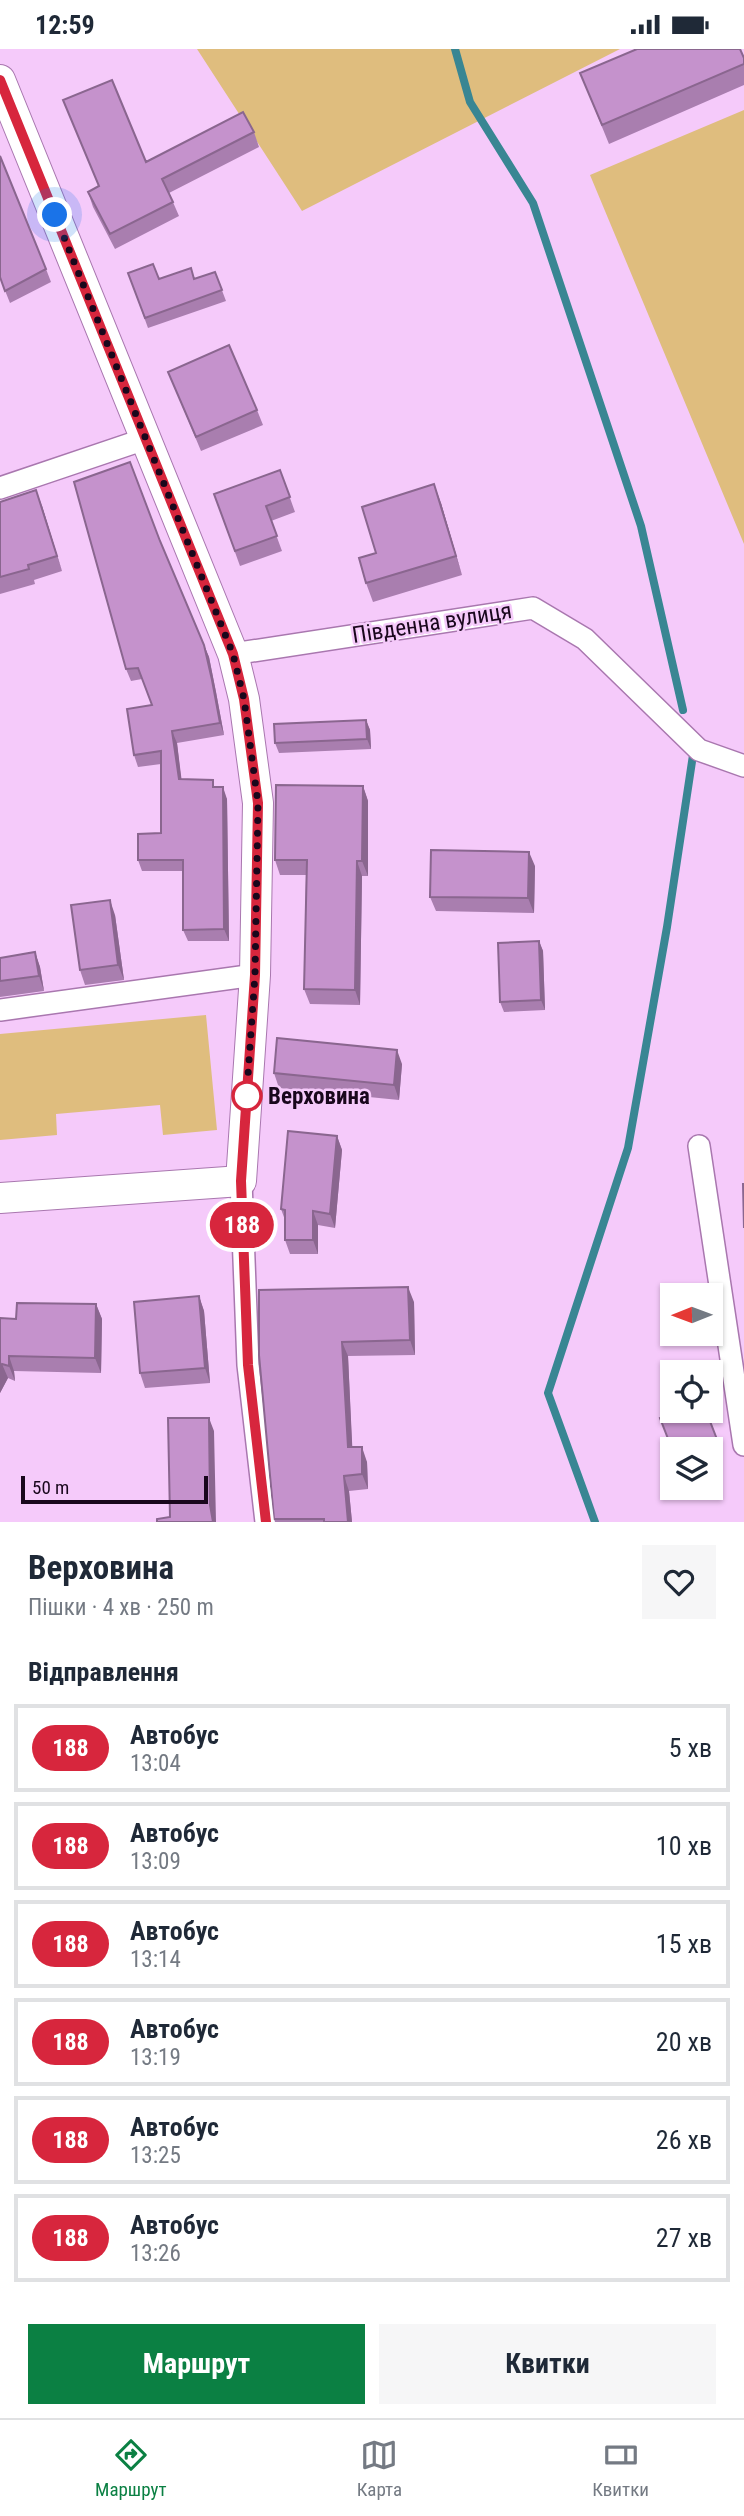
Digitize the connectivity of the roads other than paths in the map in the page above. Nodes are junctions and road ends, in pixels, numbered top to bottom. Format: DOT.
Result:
graph roads {
  1 [pos="0,80"];
  2 [pos="145,439"];
  3 [pos="0,488"];
  4 [pos="233,654"];
  5 [pos="744,766"];
  6 [pos="255,975"];
  7 [pos="0,1010"];
  8 [pos="699,1146"];
  9 [pos="241,1181"];
  10 [pos="0,1198"];
  11 [pos="744,1445"];
  12 [pos="266,1522"];
  1 -- 2 [label="street"];
  2 -- 3 [label="street"];
  2 -- 4 [label="street"];
  4 -- 5 [label="street, Південна вулиця"];
  4 -- 6 [label="street"];
  6 -- 7 [label="street"];
  6 -- 9 [label="street"];
  8 -- 11 [label="street"];
  9 -- 10 [label="street"];
  9 -- 12 [label="street"];
}
